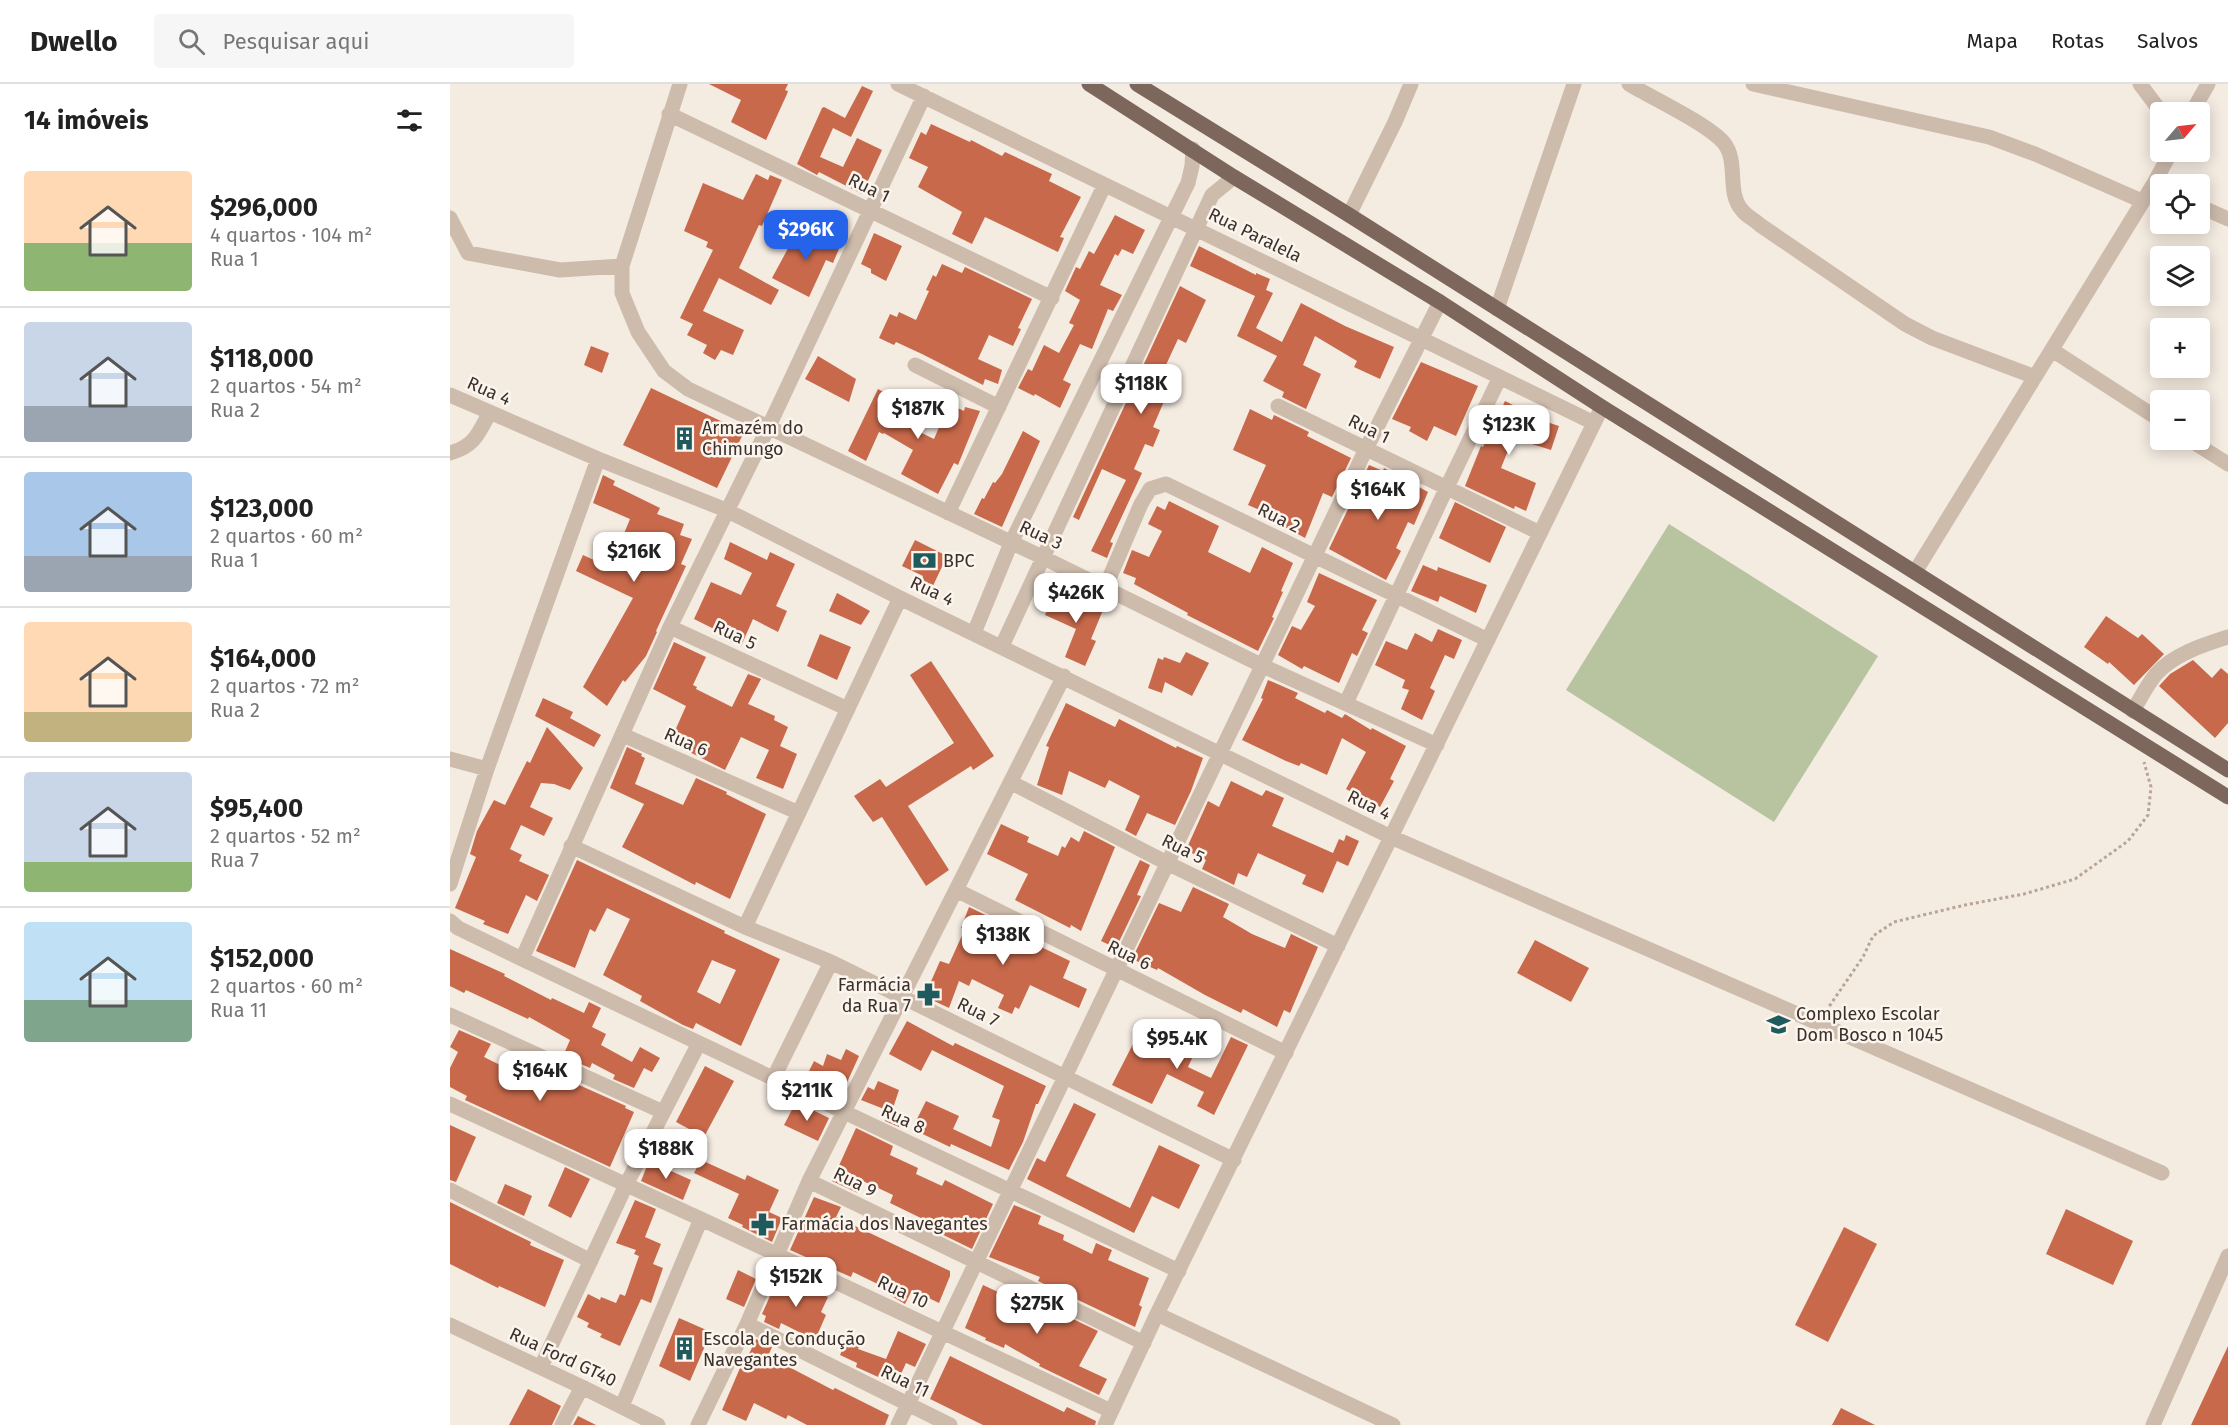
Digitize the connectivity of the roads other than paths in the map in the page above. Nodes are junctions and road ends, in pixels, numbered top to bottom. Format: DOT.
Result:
graph roads {
  1 [pos="680,84"];
  2 [pos="898,84"];
  3 [pos="1089,84"];
  4 [pos="1137,84"];
  5 [pos="1411,84"];
  6 [pos="1574,84"];
  7 [pos="1629,84"];
  8 [pos="1753,84"];
  9 [pos="2140,84"];
  10 [pos="2208,84"];
  11 [pos="924,96"];
  12 [pos="2154,102"];
  13 [pos="2198,102"];
  14 [pos="669,114"];
  15 [pos="1193,149"];
  16 [pos="1234,177"];
  17 [pos="1104,186"];
  18 [pos="2150,193"];
  19 [pos="2142,201"];
  20 [pos="870,210"];
  21 [pos="2210,211"];
  22 [pos="1349,215"];
  23 [pos="1172,217"];
  24 [pos="450,218"];
  25 [pos="2228,219"];
  26 [pos="1197,229"];
  27 [pos="622,267"];
  28 [pos="1052,298"];
  29 [pos="1440,302"];
  30 [pos="1497,309"];
  31 [pos="1421,338"];
  32 [pos="2052,350"];
  33 [pos="915,365"];
  34 [pos="1500,377"];
  35 [pos="2035,377"];
  36 [pos="450,395"];
  37 [pos="1278,406"];
  38 [pos="1602,406"];
  39 [pos="999,408"];
  40 [pos="490,412"];
  41 [pos="2150,414"];
  42 [pos="1594,423"];
  43 [pos="769,426"];
  44 [pos="1366,449"];
  45 [pos="2206,450"];
  46 [pos="450,453"];
  47 [pos="598,459"];
  48 [pos="2228,464"];
  49 [pos="1447,487"];
  50 [pos="726,510"];
  51 [pos="948,513"];
  52 [pos="1540,533"];
  53 [pos="1011,543"];
  54 [pos="1042,557"];
  55 [pos="1315,557"];
  56 [pos="1915,572"];
  57 [pos="1105,588"];
  58 [pos="1396,595"];
  59 [pos="900,598"];
  60 [pos="670,627"];
  61 [pos="974,633"];
  62 [pos="2228,637"];
  63 [pos="1488,640"];
  64 [pos="1002,646"];
  65 [pos="1263,666"];
  66 [pos="1064,676"];
  67 [pos="1346,703"];
  68 [pos="848,709"];
  69 [pos="2133,711"];
  70 [pos="623,735"];
  71 [pos="1437,745"];
  72 [pos="1222,754"];
  73 [pos="450,759"];
  74 [pos="487,769"];
  75 [pos="2228,770"];
  76 [pos="1012,783"];
  77 [pos="2228,797"];
  78 [pos="799,813"];
  79 [pos="1391,837"];
  80 [pos="571,846"];
  81 [pos="1169,864"];
  82 [pos="450,884"];
  83 [pos="956,890"];
  84 [pos="450,921"];
  85 [pos="745,927"];
  86 [pos="1338,946"];
  87 [pos="522,959"];
  88 [pos="831,962"];
  89 [pos="1117,971"];
  90 [pos="902,997"];
  91 [pos="450,1015"];
  92 [pos="699,1043"];
  93 [pos="1286,1053"];
  94 [pos="773,1078"];
  95 [pos="1066,1078"];
  96 [pos="450,1104"];
  97 [pos="663,1112"];
  98 [pos="844,1112"];
  99 [pos="1234,1160"];
  100 [pos="2162,1173"];
  101 [pos="809,1181"];
  102 [pos="626,1185"];
  103 [pos="450,1190"];
  104 [pos="1011,1192"];
  105 [pos="701,1219"];
  106 [pos="776,1254"];
  107 [pos="2228,1256"];
  108 [pos="591,1261"];
  109 [pos="977,1264"];
  110 [pos="1179,1271"];
  111 [pos="1157,1314"];
  112 [pos="747,1324"];
  113 [pos="450,1325"];
  114 [pos="944,1333"];
  115 [pos="1144,1343"];
  116 [pos="541,1367"];
  117 [pos="582,1387"];
  118 [pos="908,1405"];
  119 [pos="622,1406"];
  120 [pos="1108,1418"];
  121 [pos="1383,1423"];
  122 [pos="562,1425"];
  123 [pos="658,1425"];
  124 [pos="698,1425"];
  125 [pos="898,1425"];
  126 [pos="950,1425"];
  127 [pos="2153,1425"];
  1 -- 14 [label="street"];
  2 -- 11 [label="street, Rua Paralela"];
  3 -- 15 [label="main road"];
  4 -- 22 [label="main road"];
  5 -- 22 [label="street"];
  6 -- 30 [label="street"];
  7 -- 35 [label="street"];
  8 -- 19 [label="street"];
  9 -- 12 [label="street"];
  10 -- 13 [label="street"];
  11 -- 17 [label="street, Rua Paralela"];
  11 -- 20 [label="street"];
  14 -- 20 [label="street, Rua 1"];
  14 -- 27 [label="street"];
  15 -- 16 [label="main road"];
  15 -- 23 [label="street"];
  16 -- 26 [label="street"];
  16 -- 29 [label="main road"];
  17 -- 23 [label="street, Rua Paralela"];
  17 -- 28 [label="street"];
  18 -- 19 [label="street"];
  19 -- 32 [label="street"];
  20 -- 28 [label="street, Rua 1"];
  20 -- 43 [label="street"];
  21 -- 25 [label="street"];
  22 -- 30 [label="main road"];
  23 -- 26 [label="street, Rua Paralela"];
  23 -- 53 [label="street"];
  24 -- 27 [label="street"];
  26 -- 31 [label="street, Rua Paralela"];
  26 -- 54 [label="street"];
  27 -- 43 [label="street, Rua 3"];
  28 -- 39 [label="street"];
  29 -- 31 [label="street"];
  29 -- 38 [label="main road"];
  30 -- 56 [label="main road"];
  31 -- 34 [label="street, Rua Paralela"];
  31 -- 44 [label="street"];
  32 -- 35 [label="street"];
  32 -- 41 [label="street"];
  33 -- 39 [label="street"];
  34 -- 42 [label="street, Rua Paralela"];
  34 -- 49 [label="street"];
  35 -- 56 [label="street"];
  36 -- 40 [label="street, Rua 4"];
  37 -- 44 [label="street, Rua 1"];
  38 -- 42 [label="street"];
  38 -- 77 [label="main road"];
  39 -- 51 [label="street"];
  40 -- 46 [label="street"];
  40 -- 47 [label="street, Rua 4"];
  42 -- 52 [label="street"];
  43 -- 50 [label="street"];
  43 -- 51 [label="street, Rua 3"];
  44 -- 49 [label="street, Rua 1"];
  44 -- 55 [label="street"];
  45 -- 48 [label="street"];
  47 -- 50 [label="street, Rua 4"];
  47 -- 74 [label="street"];
  49 -- 52 [label="street, Rua 1"];
  49 -- 58 [label="street"];
  50 -- 59 [label="street, Rua 4"];
  50 -- 60 [label="street"];
  51 -- 53 [label="street, Rua 3"];
  52 -- 63 [label="street"];
  53 -- 54 [label="street, Rua 3"];
  53 -- 61 [label="street"];
  54 -- 57 [label="street, Rua 3"];
  54 -- 64 [label="street"];
  55 -- 57 [label="street, Rua 2"];
  55 -- 58 [label="street, Rua 2"];
  55 -- 65 [label="street"];
  56 -- 69 [label="main road"];
  57 -- 65 [label="street, Rua 3"];
  58 -- 63 [label="street, Rua 2"];
  58 -- 67 [label="street"];
  59 -- 61 [label="street, Rua 4"];
  59 -- 68 [label="street"];
  60 -- 68 [label="street, Rua 5"];
  60 -- 70 [label="street"];
  61 -- 64 [label="street, Rua 4"];
  62 -- 69 [label="street"];
  63 -- 71 [label="street"];
  64 -- 66 [label="street, Rua 4"];
  65 -- 67 [label="street, Rua 3"];
  65 -- 72 [label="street"];
  66 -- 72 [label="street, Rua 4"];
  66 -- 76 [label="street"];
  67 -- 71 [label="street, Rua 3"];
  68 -- 78 [label="street"];
  69 -- 75 [label="main road"];
  70 -- 78 [label="street, Rua 6"];
  70 -- 80 [label="street"];
  71 -- 79 [label="street"];
  72 -- 79 [label="street, Rua 4"];
  72 -- 81 [label="street"];
  73 -- 74 [label="street"];
  74 -- 82 [label="street"];
  76 -- 81 [label="street, Rua 5"];
  76 -- 83 [label="street"];
  78 -- 85 [label="street"];
  79 -- 86 [label="street"];
  79 -- 100 [label="street, Rua 4"];
  80 -- 85 [label="street, Rua 7"];
  80 -- 87 [label="street"];
  81 -- 86 [label="street, Rua 5"];
  81 -- 89 [label="street"];
  83 -- 89 [label="street, Rua 6"];
  83 -- 90 [label="street"];
  84 -- 87 [label="street, Rua 8"];
  85 -- 88 [label="street, Rua 7"];
  86 -- 93 [label="street"];
  87 -- 92 [label="street, Rua 8"];
  88 -- 90 [label="street, Rua 7"];
  88 -- 94 [label="street"];
  89 -- 93 [label="street, Rua 6"];
  89 -- 95 [label="street"];
  90 -- 95 [label="street, Rua 7"];
  90 -- 98 [label="street"];
  91 -- 97 [label="street"];
  92 -- 94 [label="street, Rua 8"];
  92 -- 97 [label="street"];
  93 -- 99 [label="street"];
  94 -- 98 [label="street, Rua 8"];
  95 -- 99 [label="street, Rua 7"];
  95 -- 104 [label="street"];
  96 -- 102 [label="street, Rua 10"];
  97 -- 102 [label="street"];
  98 -- 101 [label="street"];
  98 -- 104 [label="street, Rua 8"];
  99 -- 110 [label="street"];
  101 -- 106 [label="street"];
  101 -- 109 [label="street, Rua 9"];
  102 -- 105 [label="street, Rua 10"];
  102 -- 108 [label="street"];
  103 -- 108 [label="street"];
  104 -- 109 [label="street"];
  104 -- 110 [label="street, Rua 8"];
  105 -- 106 [label="street, Rua 10"];
  105 -- 119 [label="street"];
  106 -- 112 [label="street"];
  106 -- 114 [label="street, Rua 10"];
  107 -- 127 [label="street"];
  108 -- 116 [label="street"];
  109 -- 114 [label="street"];
  109 -- 115 [label="street, Rua 9"];
  110 -- 111 [label="street"];
  111 -- 115 [label="street"];
  111 -- 121 [label="street"];
  112 -- 118 [label="street, Rua 11"];
  112 -- 124 [label="street"];
  113 -- 116 [label="street, Rua Ford GT40"];
  114 -- 118 [label="street"];
  114 -- 120 [label="street, Rua 10"];
  115 -- 120 [label="street"];
  116 -- 117 [label="street, Rua Ford GT40"];
  117 -- 119 [label="street, Rua Ford GT40"];
  117 -- 122 [label="street"];
  118 -- 125 [label="street"];
  118 -- 126 [label="street, Rua 11"];
  119 -- 123 [label="street, Rua Ford GT40"];
}
